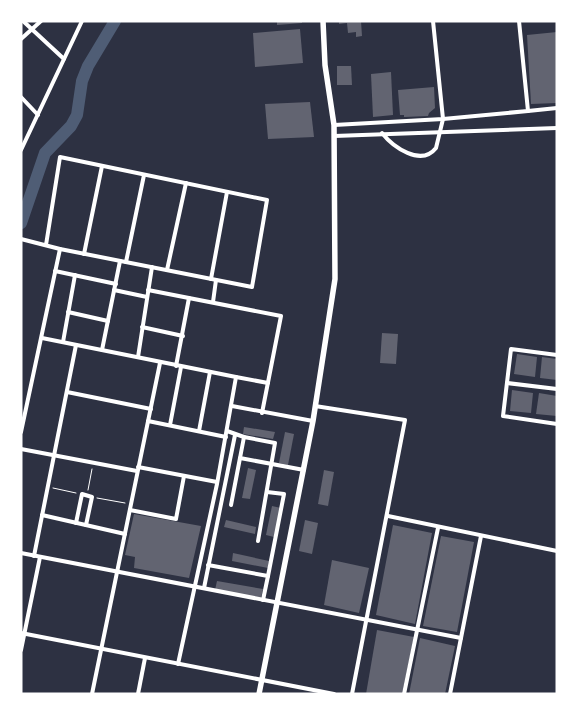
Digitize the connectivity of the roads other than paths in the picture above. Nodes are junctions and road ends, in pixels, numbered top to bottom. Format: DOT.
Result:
graph roads {
  1 [pos="23,21"];
  2 [pos="40,21"];
  3 [pos="82,21"];
  4 [pos="323,21"];
  5 [pos="433,21"];
  6 [pos="519,21"];
  7 [pos="31,30"];
  8 [pos="21,40"];
  9 [pos="64,59"];
  10 [pos="21,97"];
  11 [pos="557,108"];
  12 [pos="528,111"];
  13 [pos="38,114"];
  14 [pos="443,119"];
  15 [pos="334,125"];
  16 [pos="557,128"];
  17 [pos="440,132"];
  18 [pos="382,133"];
  19 [pos="334,136"];
  20 [pos="21,150"];
  21 [pos="102,166"];
  22 [pos="144,175"];
  23 [pos="186,183"];
  24 [pos="227,192"];
  25 [pos="21,238"];
  26 [pos="46,245"];
  27 [pos="60,249"];
  28 [pos="84,254"];
  29 [pos="120,262"];
  30 [pos="126,262"];
  31 [pos="152,267"];
  32 [pos="167,270"];
  33 [pos="56,271"];
  34 [pos="75,275"];
  35 [pos="214,279"];
  36 [pos="116,284"];
  37 [pos="114,290"];
  38 [pos="148,290"];
  39 [pos="147,297"];
  40 [pos="189,298"];
  41 [pos="213,302"];
  42 [pos="68,312"];
  43 [pos="108,321"];
  44 [pos="142,327"];
  45 [pos="183,336"];
  46 [pos="42,338"];
  47 [pos="63,342"];
  48 [pos="76,345"];
  49 [pos="102,350"];
  50 [pos="557,355"];
  51 [pos="138,357"];
  52 [pos="160,363"];
  53 [pos="176,366"];
  54 [pos="181,367"];
  55 [pos="210,372"];
  56 [pos="236,377"];
  57 [pos="268,383"];
  58 [pos="507,383"];
  59 [pos="557,389"];
  60 [pos="68,392"];
  61 [pos="232,406"];
  62 [pos="316,406"];
  63 [pos="151,409"];
  64 [pos="262,413"];
  65 [pos="148,421"];
  66 [pos="313,421"];
  67 [pos="557,424"];
  68 [pos="170,425"];
  69 [pos="199,431"];
  70 [pos="227,431"];
  71 [pos="21,432"];
  72 [pos="236,435"];
  73 [pos="226,437"];
  74 [pos="244,437"];
  75 [pos="21,449"];
  76 [pos="55,456"];
  77 [pos="240,458"];
  78 [pos="272,464"];
  79 [pos="137,469"];
  80 [pos="304,470"];
  81 [pos="184,476"];
  82 [pos="217,482"];
  83 [pos="267,492"];
  84 [pos="231,506"];
  85 [pos="130,510"];
  86 [pos="42,514"];
  87 [pos="388,516"];
  88 [pos="76,523"];
  89 [pos="86,525"];
  90 [pos="438,528"];
  91 [pos="125,534"];
  92 [pos="481,536"];
  93 [pos="258,541"];
  94 [pos="557,551"];
  95 [pos="21,552"];
  96 [pos="34,556"];
  97 [pos="40,557"];
  98 [pos="208,566"];
  99 [pos="117,571"];
  100 [pos="268,576"];
  101 [pos="194,587"];
  102 [pos="204,588"];
  103 [pos="263,600"];
  104 [pos="276,602"];
  105 [pos="367,620"];
  106 [pos="417,629"];
  107 [pos="23,633"];
  108 [pos="461,638"];
  109 [pos="101,649"];
  110 [pos="21,650"];
  111 [pos="145,658"];
  112 [pos="178,664"];
  113 [pos="260,681"];
  114 [pos="92,694"];
  115 [pos="138,694"];
  116 [pos="259,694"];
  117 [pos="334,694"];
  118 [pos="352,694"];
  119 [pos="404,694"];
  120 [pos="450,694"];
  1 -- 7 [label="street"];
  2 -- 7 [label="street"];
  3 -- 9 [label="street"];
  4 -- 15 [label="main road"];
  5 -- 14 [label="street"];
  6 -- 12 [label="street"];
  7 -- 8 [label="street"];
  7 -- 9 [label="street"];
  9 -- 13 [label="street"];
  10 -- 13 [label="street"];
  11 -- 12 [label="street"];
  12 -- 14 [label="street"];
  13 -- 20 [label="street"];
  14 -- 15 [label="street"];
  14 -- 17 [label="street"];
  15 -- 19 [label="main road"];
  16 -- 17 [label="street"];
  17 -- 18 [label="street"];
  17 -- 18 [label="street"];
  18 -- 19 [label="street"];
  19 -- 62 [label="main road"];
  21 -- 22 [label="street"];
  21 -- 26 [label="street"];
  21 -- 28 [label="street"];
  22 -- 23 [label="street"];
  22 -- 30 [label="street"];
  23 -- 24 [label="street"];
  23 -- 32 [label="street"];
  24 -- 35 [label="street"];
  24 -- 35 [label="street"];
  25 -- 26 [label="street"];
  26 -- 27 [label="street"];
  27 -- 28 [label="street"];
  27 -- 33 [label="street"];
  28 -- 29 [label="street"];
  29 -- 30 [label="street"];
  29 -- 36 [label="street"];
  30 -- 31 [label="street"];
  31 -- 32 [label="street"];
  31 -- 38 [label="street"];
  32 -- 35 [label="street"];
  33 -- 34 [label="street"];
  33 -- 46 [label="street"];
  34 -- 36 [label="street"];
  34 -- 42 [label="street"];
  35 -- 41 [label="street"];
  36 -- 37 [label="street"];
  37 -- 39 [label="street"];
  37 -- 43 [label="street"];
  38 -- 39 [label="street"];
  38 -- 40 [label="street"];
  39 -- 44 [label="street"];
  40 -- 41 [label="street"];
  40 -- 45 [label="street"];
  41 -- 57 [label="street"];
  42 -- 43 [label="street"];
  42 -- 47 [label="street"];
  43 -- 49 [label="street"];
  44 -- 45 [label="street"];
  44 -- 51 [label="street"];
  45 -- 53 [label="street"];
  46 -- 47 [label="street"];
  46 -- 71 [label="street"];
  47 -- 48 [label="street"];
  48 -- 49 [label="street"];
  48 -- 60 [label="street"];
  49 -- 51 [label="street"];
  50 -- 58 [label="street"];
  51 -- 52 [label="street"];
  52 -- 53 [label="street"];
  52 -- 63 [label="street"];
  53 -- 54 [label="street"];
  54 -- 55 [label="street"];
  54 -- 68 [label="street"];
  55 -- 56 [label="street"];
  55 -- 69 [label="street"];
  56 -- 57 [label="street"];
  56 -- 61 [label="street"];
  57 -- 64 [label="street"];
  58 -- 59 [label="street"];
  58 -- 67 [label="street"];
  60 -- 63 [label="street"];
  60 -- 76 [label="street"];
  61 -- 64 [label="street"];
  61 -- 70 [label="street"];
  62 -- 66 [label="main road"];
  62 -- 87 [label="street"];
  63 -- 65 [label="street"];
  64 -- 66 [label="street"];
  65 -- 68 [label="street"];
  65 -- 79 [label="street"];
  66 -- 80 [label="main road"];
  68 -- 69 [label="street"];
  69 -- 73 [label="street"];
  70 -- 72 [label="street"];
  70 -- 73 [label="street"];
  72 -- 74 [label="street"];
  72 -- 98 [label="street"];
  73 -- 82 [label="street"];
  74 -- 77 [label="street"];
  74 -- 78 [label="street"];
  75 -- 76 [label="street"];
  76 -- 79 [label="street"];
  76 -- 86 [label="street"];
  77 -- 78 [label="street"];
  77 -- 84 [label="street"];
  78 -- 80 [label="street"];
  78 -- 83 [label="street"];
  79 -- 81 [label="street"];
  79 -- 85 [label="street"];
  80 -- 104 [label="main road"];
  81 -- 82 [label="street"];
  81 -- 85 [label="street"];
  82 -- 101 [label="street"];
  83 -- 93 [label="street"];
  83 -- 100 [label="street"];
  85 -- 91 [label="street"];
  86 -- 88 [label="street"];
  86 -- 96 [label="street"];
  87 -- 90 [label="street"];
  87 -- 105 [label="street"];
  88 -- 89 [label="street"];
  88 -- 89 [label="street"];
  89 -- 91 [label="street"];
  90 -- 92 [label="street"];
  90 -- 106 [label="street"];
  91 -- 99 [label="street"];
  92 -- 94 [label="street"];
  92 -- 108 [label="street"];
  95 -- 96 [label="street"];
  96 -- 97 [label="street"];
  97 -- 99 [label="street"];
  97 -- 107 [label="street"];
  98 -- 100 [label="street"];
  98 -- 102 [label="street"];
  99 -- 101 [label="street"];
  99 -- 109 [label="street"];
  100 -- 103 [label="street"];
  101 -- 102 [label="street"];
  101 -- 112 [label="street"];
  102 -- 103 [label="street"];
  103 -- 104 [label="street"];
  104 -- 105 [label="street"];
  104 -- 113 [label="main road"];
  105 -- 106 [label="street"];
  105 -- 118 [label="street"];
  106 -- 108 [label="street"];
  106 -- 119 [label="street"];
  107 -- 109 [label="street"];
  107 -- 110 [label="street"];
  108 -- 120 [label="street"];
  109 -- 111 [label="street"];
  109 -- 114 [label="street"];
  111 -- 112 [label="street"];
  111 -- 115 [label="street"];
  112 -- 113 [label="street"];
  113 -- 116 [label="main road"];
  113 -- 117 [label="street"];
}
